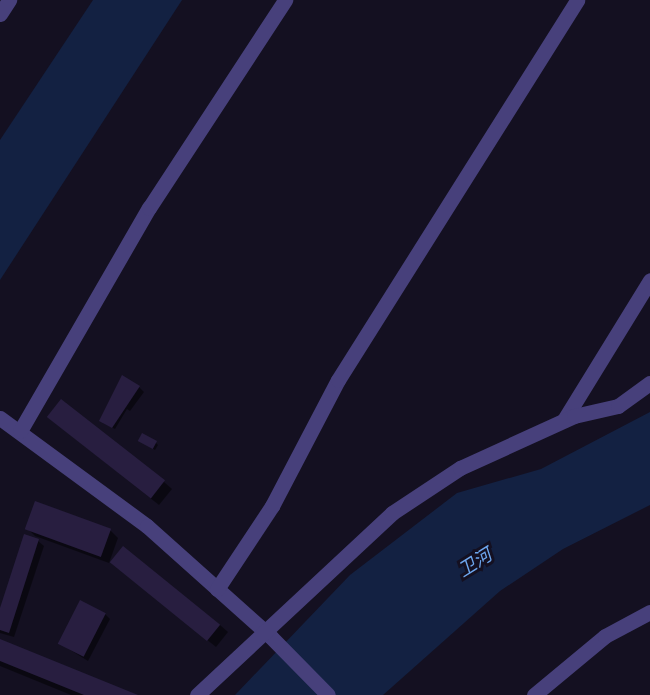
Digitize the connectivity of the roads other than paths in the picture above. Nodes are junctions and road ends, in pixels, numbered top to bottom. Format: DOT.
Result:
graph roads {
  1 [pos="9,0"];
  2 [pos="285,0"];
  3 [pos="577,0"];
  4 [pos="0,14"];
  5 [pos="650,280"];
  6 [pos="650,382"];
  7 [pos="564,420"];
  8 [pos="0,427"];
  9 [pos="20,431"];
  10 [pos="217,589"];
  11 [pos="650,612"];
  12 [pos="267,634"];
  13 [pos="197,695"];
  14 [pos="328,695"];
  15 [pos="534,695"];
  1 -- 4 [label="street"];
  2 -- 9 [label="street"];
  3 -- 10 [label="street"];
  5 -- 7 [label="street"];
  6 -- 7 [label="street"];
  7 -- 12 [label="street"];
  8 -- 9 [label="street"];
  9 -- 10 [label="street"];
  10 -- 12 [label="street"];
  11 -- 15 [label="street"];
  12 -- 13 [label="street"];
  12 -- 14 [label="street"];
}
